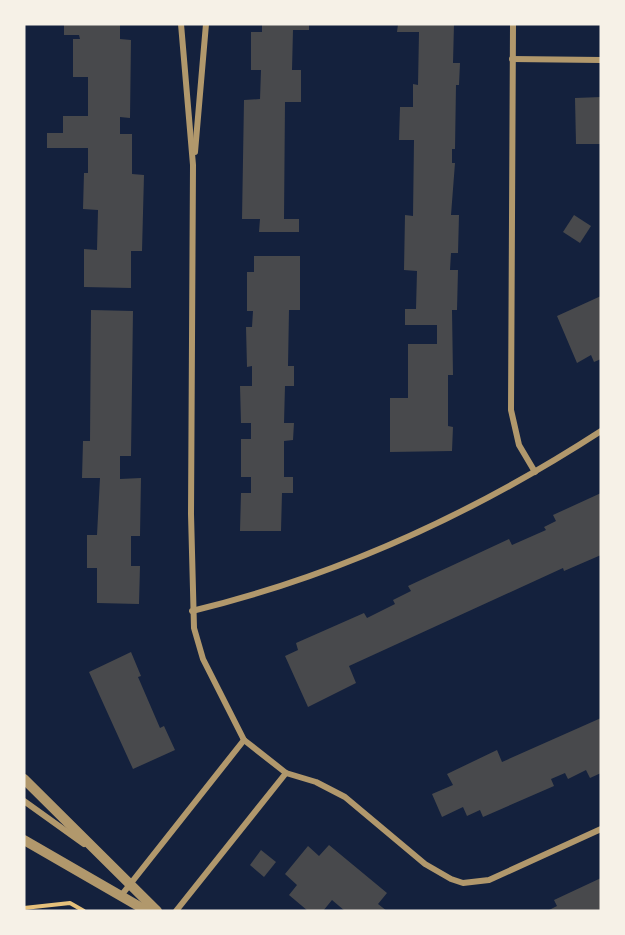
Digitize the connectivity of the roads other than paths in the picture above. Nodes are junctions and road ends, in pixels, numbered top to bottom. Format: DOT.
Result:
graph roads {
  1 [pos="182,24"];
  2 [pos="206,24"];
  3 [pos="513,24"];
  4 [pos="512,59"];
  5 [pos="601,60"];
  6 [pos="193,165"];
  7 [pos="601,431"];
  8 [pos="535,472"];
  9 [pos="192,611"];
  10 [pos="244,740"];
  11 [pos="286,773"];
  12 [pos="24,779"];
  13 [pos="24,801"];
  14 [pos="601,829"];
  15 [pos="24,840"];
  16 [pos="99,855"];
  17 [pos="130,884"];
  18 [pos="120,897"];
  19 [pos="147,911"];
  20 [pos="157,911"];
  21 [pos="176,911"];
  1 -- 6 [label="street"];
  2 -- 6 [label="street"];
  3 -- 4 [label="street"];
  4 -- 5 [label="street"];
  4 -- 8 [label="street"];
  6 -- 9 [label="street"];
  7 -- 8 [label="street"];
  8 -- 9 [label="street"];
  9 -- 10 [label="street"];
  10 -- 11 [label="street"];
  10 -- 17 [label="street"];
  11 -- 14 [label="street"];
  11 -- 21 [label="street"];
  12 -- 16 [label="street"];
  13 -- 16 [label="street"];
  15 -- 18 [label="street"];
  16 -- 17 [label="street"];
  17 -- 18 [label="street"];
  17 -- 20 [label="street"];
  18 -- 19 [label="street"];
}
